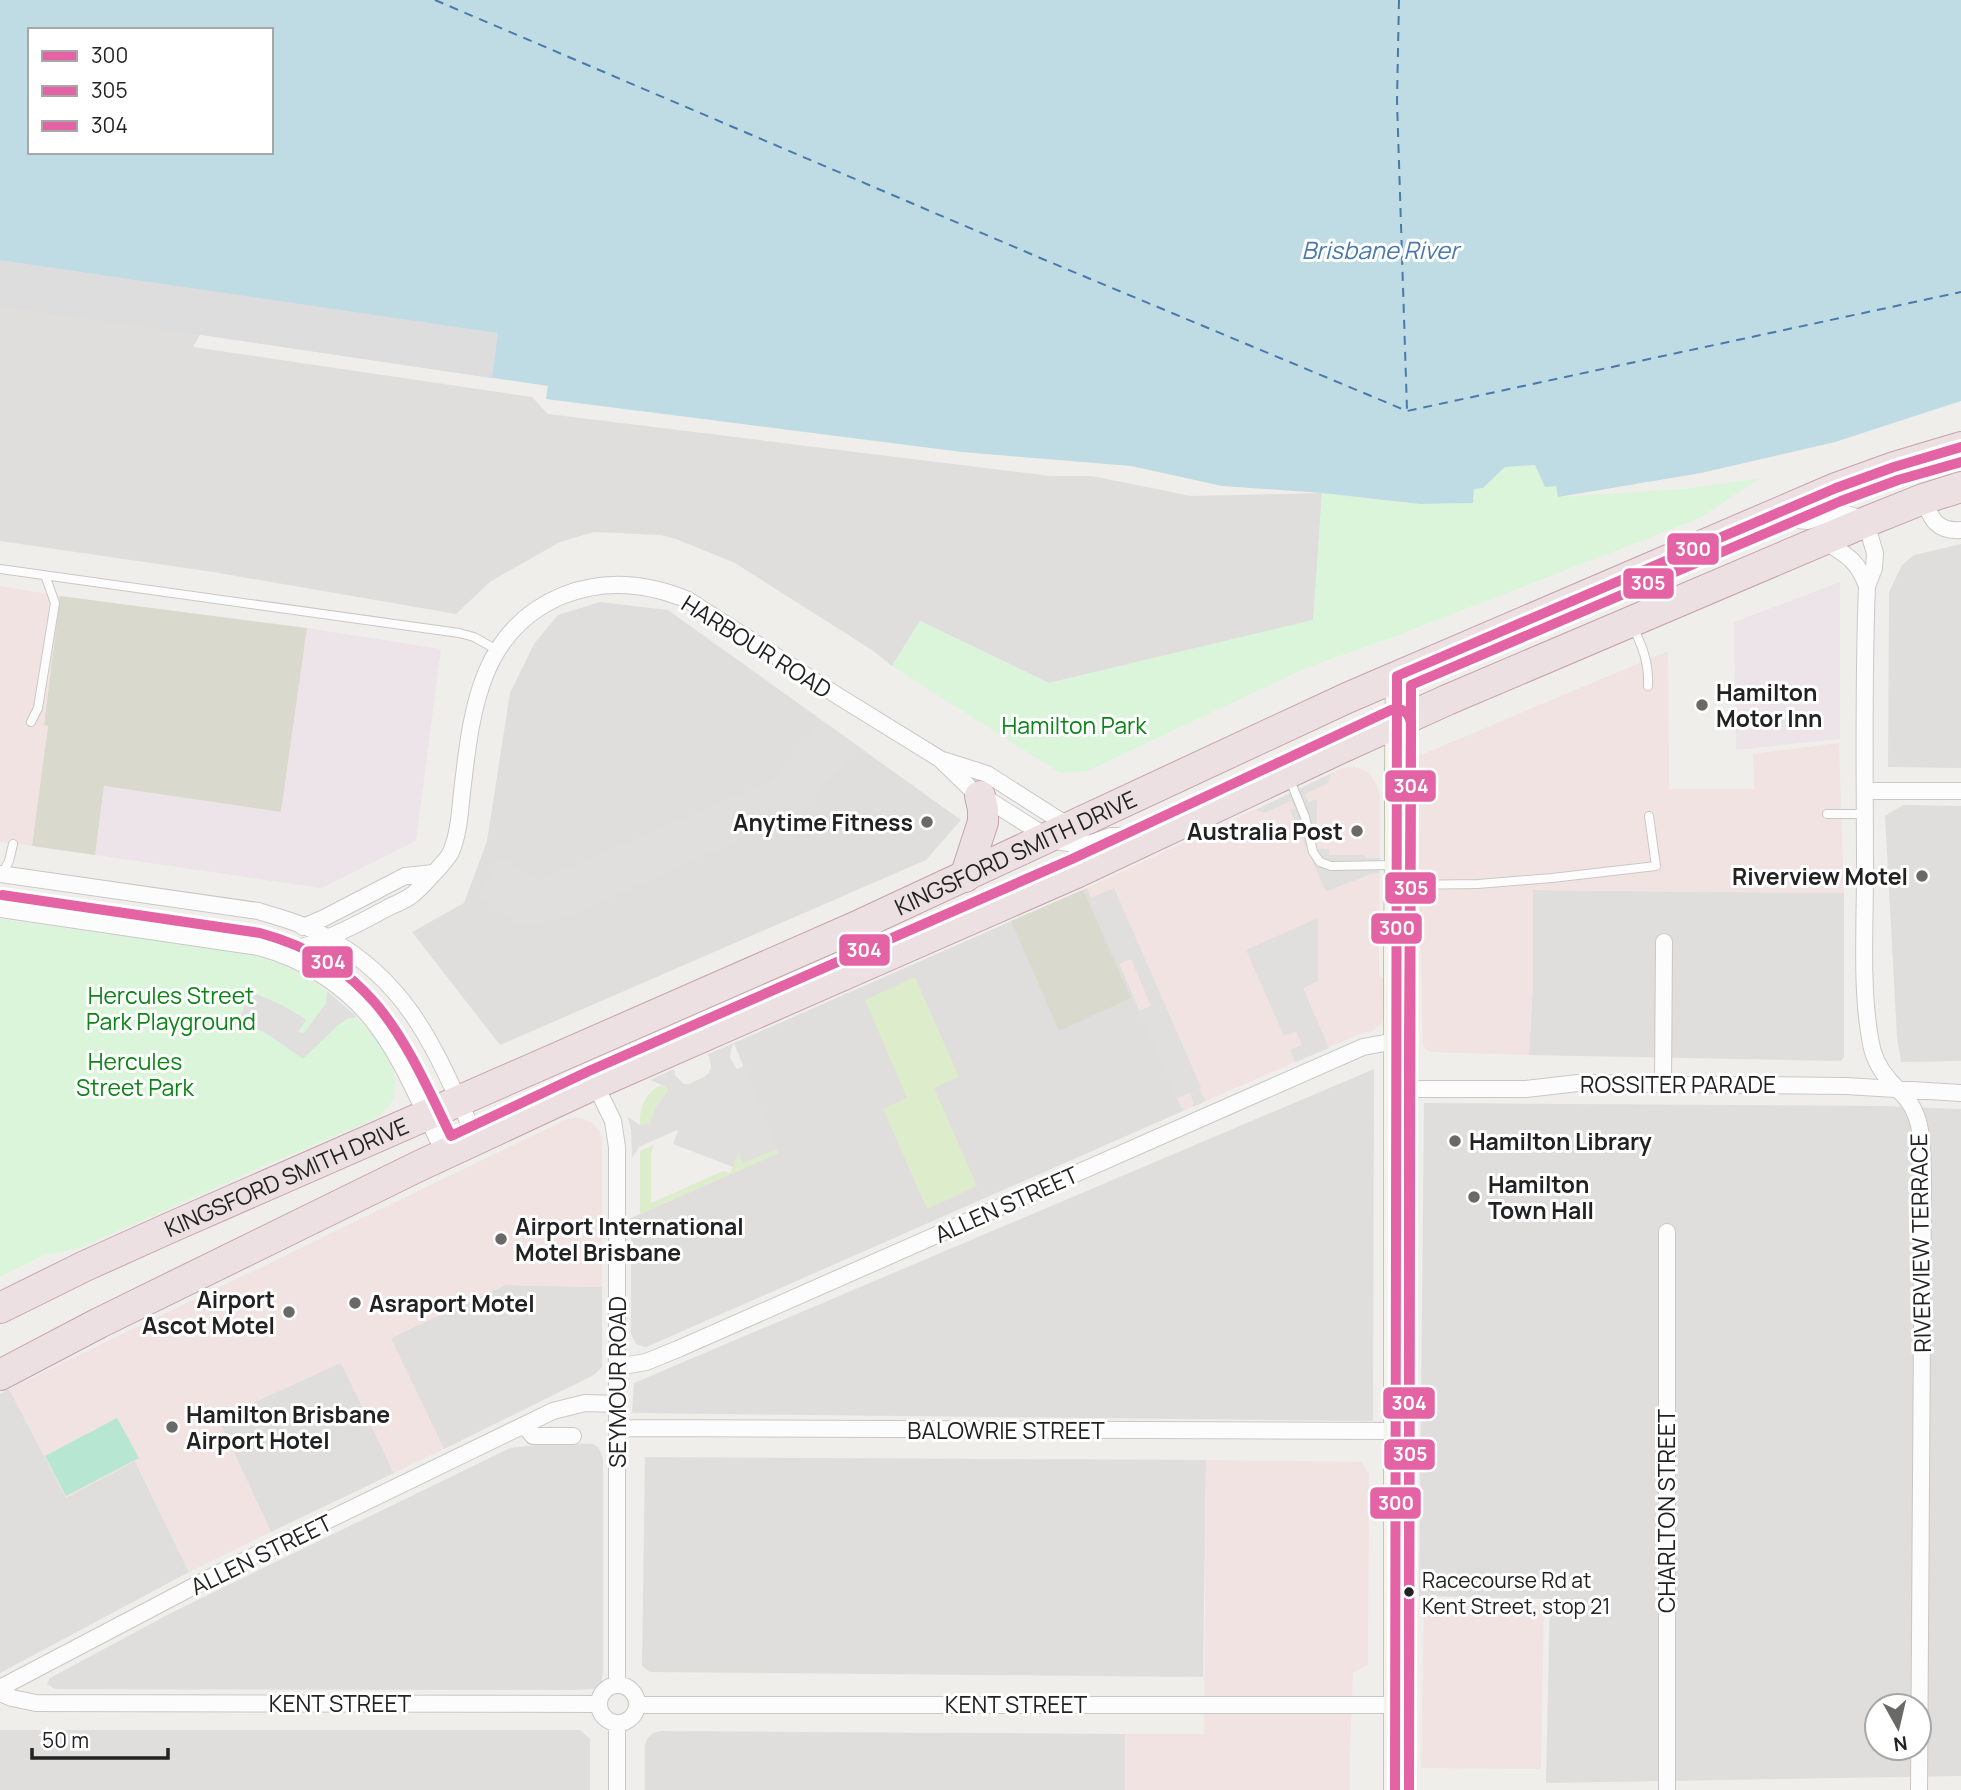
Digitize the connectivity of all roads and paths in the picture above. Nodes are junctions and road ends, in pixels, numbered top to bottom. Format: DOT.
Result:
graph roads {
  1 [pos="1961,447"];
  2 [pos="1961,486"];
  3 [pos="1923,499"];
  4 [pos="1768,518"];
  5 [pos="1863,523"];
  6 [pos="1961,530"];
  7 [pos="1823,540"];
  8 [pos="0,569"];
  9 [pos="46,575"];
  10 [pos="1867,586"];
  11 [pos="1630,622"];
  12 [pos="497,650"];
  13 [pos="1397,676"];
  14 [pos="1648,687"];
  15 [pos="31,722"];
  16 [pos="1397,723"];
  17 [pos="940,759"];
  18 [pos="1287,774"];
  19 [pos="1865,791"];
  20 [pos="1961,792"];
  21 [pos="980,796"];
  22 [pos="1826,814"];
  23 [pos="1865,814"];
  24 [pos="1649,816"];
  25 [pos="1076,825"];
  26 [pos="1049,838"];
  27 [pos="1150,838"];
  28 [pos="13,844"];
  29 [pos="433,873"];
  30 [pos="0,875"];
  31 [pos="1396,875"];
  32 [pos="965,877"];
  33 [pos="0,909"];
  34 [pos="303,926"];
  35 [pos="327,937"];
  36 [pos="1664,942"];
  37 [pos="276,951"];
  38 [pos="1395,1041"];
  39 [pos="595,1084"];
  40 [pos="1663,1084"];
  41 [pos="1395,1089"];
  42 [pos="1898,1089"];
  43 [pos="1961,1093"];
  44 [pos="458,1101"];
  45 [pos="426,1116"];
  46 [pos="477,1140"];
  47 [pos="445,1154"];
  48 [pos="1667,1232"];
  49 [pos="0,1308"];
  50 [pos="617,1367"];
  51 [pos="0,1374"];
  52 [pos="617,1404"];
  53 [pos="524,1425"];
  54 [pos="617,1428"];
  55 [pos="1396,1431"];
  56 [pos="573,1436"];
  57 [pos="617,1685"];
  58 [pos="0,1690"];
  59 [pos="598,1704"];
  60 [pos="637,1704"];
  61 [pos="1394,1705"];
  62 [pos="617,1723"];
  63 [pos="617,1790"];
  64 [pos="1395,1790"];
  65 [pos="1667,1790"];
  66 [pos="1919,1790"];
  1 -- 4 [label="highway, KINGSFORD SMITH DRIVE"];
  2 -- 3 [label="highway, KINGSFORD SMITH DRIVE"];
  3 -- 5 [label="highway, KINGSFORD SMITH DRIVE"];
  3 -- 6 [label="street"];
  4 -- 5 [label="street"];
  4 -- 13 [label="highway, KINGSFORD SMITH DRIVE"];
  5 -- 7 [label="highway, KINGSFORD SMITH DRIVE"];
  5 -- 10 [label="street, RIVERVIEW TERRACE"];
  7 -- 10 [label="street"];
  7 -- 11 [label="highway, KINGSFORD SMITH DRIVE"];
  8 -- 9 [label="lane"];
  9 -- 12 [label="lane"];
  9 -- 15 [label="lane"];
  10 -- 19 [label="street, RIVERVIEW TERRACE"];
  11 -- 14 [label="lane"];
  11 -- 16 [label="highway, KINGSFORD SMITH DRIVE"];
  12 -- 17 [label="street, HARBOUR ROAD"];
  12 -- 29 [label="street, HARBOUR ROAD"];
  13 -- 16 [label="street"];
  13 -- 25 [label="highway, KINGSFORD SMITH DRIVE"];
  16 -- 18 [label="highway, KINGSFORD SMITH DRIVE"];
  16 -- 31 [label="street"];
  17 -- 21 [label="street, HARBOUR ROAD"];
  17 -- 25 [label="street, HARBOUR ROAD"];
  18 -- 27 [label="highway, KINGSFORD SMITH DRIVE"];
  18 -- 31 [label="lane"];
  19 -- 20 [label="street"];
  19 -- 23 [label="street, RIVERVIEW TERRACE"];
  21 -- 26 [label="street, HARBOUR ROAD"];
  21 -- 32 [label="highway"];
  22 -- 23 [label="lane"];
  23 -- 42 [label="street, RIVERVIEW TERRACE"];
  24 -- 31 [label="lane"];
  25 -- 26 [label="highway, KINGSFORD SMITH DRIVE"];
  26 -- 27 [label="street, HARBOUR ROAD"];
  26 -- 32 [label="highway, KINGSFORD SMITH DRIVE"];
  27 -- 39 [label="highway, KINGSFORD SMITH DRIVE"];
  28 -- 30 [label="lane"];
  29 -- 34 [label="street"];
  29 -- 35 [label="street, HARBOUR ROAD"];
  30 -- 34 [label="street"];
  31 -- 38 [label="street"];
  32 -- 44 [label="highway, KINGSFORD SMITH DRIVE"];
  33 -- 37 [label="street"];
  34 -- 35 [label="street"];
  35 -- 37 [label="street, HARBOUR ROAD"];
  35 -- 44 [label="street"];
  36 -- 40 [label="street"];
  37 -- 45 [label="street"];
  38 -- 41 [label="street"];
  38 -- 50 [label="street, ALLEN STREET"];
  39 -- 46 [label="highway, KINGSFORD SMITH DRIVE"];
  39 -- 50 [label="street, SEYMOUR ROAD"];
  40 -- 41 [label="street, ROSSITER PARADE"];
  40 -- 42 [label="street, ROSSITER PARADE"];
  41 -- 55 [label="street"];
  42 -- 43 [label="street, ROSSITER PARADE"];
  42 -- 66 [label="street, RIVERVIEW TERRACE"];
  44 -- 45 [label="highway, KINGSFORD SMITH DRIVE"];
  44 -- 46 [label="street"];
  45 -- 47 [label="street"];
  45 -- 49 [label="highway, KINGSFORD SMITH DRIVE"];
  46 -- 47 [label="highway, KINGSFORD SMITH DRIVE"];
  47 -- 51 [label="highway, KINGSFORD SMITH DRIVE"];
  48 -- 65 [label="street, CHARLTON STREET"];
  50 -- 52 [label="street, SEYMOUR ROAD"];
  52 -- 53 [label="street, ALLEN STREET"];
  52 -- 54 [label="street, SEYMOUR ROAD"];
  53 -- 56 [label="street"];
  53 -- 58 [label="street, ALLEN STREET"];
  54 -- 55 [label="street, BALOWRIE STREET"];
  54 -- 57 [label="street, SEYMOUR ROAD"];
  55 -- 61 [label="street"];
  57 -- 59 [label="street"];
  57 -- 60 [label="street"];
  58 -- 59 [label="street, KENT STREET"];
  59 -- 62 [label="street"];
  60 -- 61 [label="street, KENT STREET"];
  60 -- 62 [label="street"];
  61 -- 64 [label="street"];
  62 -- 63 [label="street"];
}
